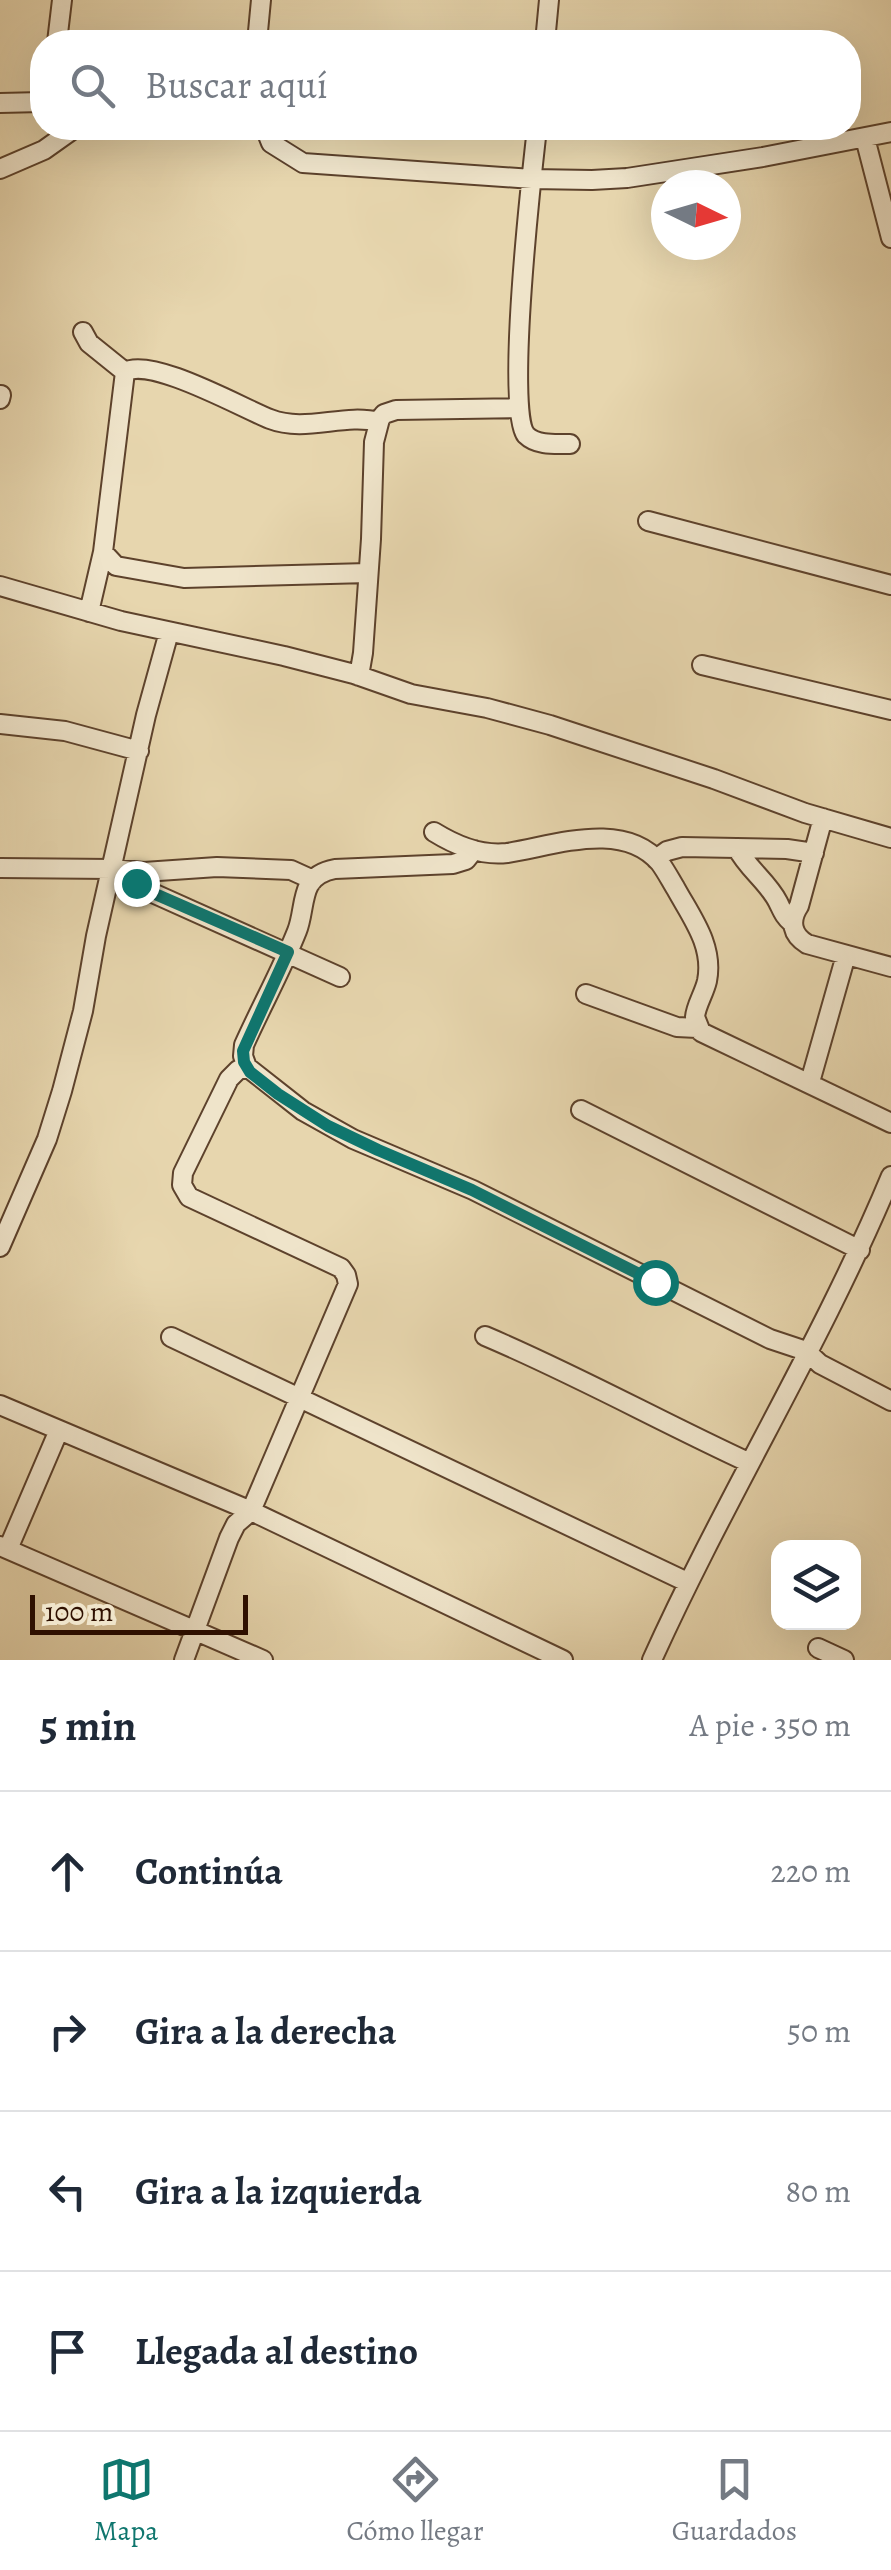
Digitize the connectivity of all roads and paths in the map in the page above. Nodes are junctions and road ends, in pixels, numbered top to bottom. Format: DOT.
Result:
graph roads {
  1 [pos="62,0"];
  2 [pos="261,0"];
  3 [pos="549,0"];
  4 [pos="58,30"];
  5 [pos="258,30"];
  6 [pos="546,30"];
  7 [pos="30,103"];
  8 [pos="0,104"];
  9 [pos="891,132"];
  10 [pos="864,138"];
  11 [pos="861,139"];
  12 [pos="58,140"];
  13 [pos="270,140"];
  14 [pos="535,140"];
  15 [pos="854,140"];
  16 [pos="0,169"];
  17 [pos="532,179"];
  18 [pos="891,238"];
  19 [pos="83,332"];
  20 [pos="125,372"];
  21 [pos="518,406"];
  22 [pos="379,422"];
  23 [pos="570,444"];
  24 [pos="648,520"];
  25 [pos="109,559"];
  26 [pos="368,572"];
  27 [pos="891,585"];
  28 [pos="0,586"];
  29 [pos="89,612"];
  30 [pos="169,632"];
  31 [pos="702,665"];
  32 [pos="358,676"];
  33 [pos="891,710"];
  34 [pos="0,724"];
  35 [pos="139,752"];
  36 [pos="823,818"];
  37 [pos="434,832"];
  38 [pos="891,838"];
  39 [pos="737,848"];
  40 [pos="474,850"];
  41 [pos="814,853"];
  42 [pos="656,859"];
  43 [pos="0,868"];
  44 [pos="120,870"];
  45 [pos="313,880"];
  46 [pos="792,923"];
  47 [pos="288,952"];
  48 [pos="846,955"];
  49 [pos="891,968"];
  50 [pos="340,976"];
  51 [pos="586,994"];
  52 [pos="698,1028"];
  53 [pos="247,1067"];
  54 [pos="810,1082"];
  55 [pos="581,1110"];
  56 [pos="891,1123"];
  57 [pos="891,1176"];
  58 [pos="0,1248"];
  59 [pos="860,1250"];
  60 [pos="485,1336"];
  61 [pos="171,1337"];
  62 [pos="806,1352"];
  63 [pos="301,1398"];
  64 [pos="891,1400"];
  65 [pos="0,1405"];
  66 [pos="58,1430"];
  67 [pos="750,1463"];
  68 [pos="251,1511"];
  69 [pos="4,1547"];
  70 [pos="687,1582"];
  71 [pos="196,1630"];
  72 [pos="818,1648"];
  73 [pos="184,1660"];
  74 [pos="263,1660"];
  75 [pos="564,1660"];
  76 [pos="652,1660"];
  77 [pos="844,1660"];
  1 -- 4 [label="street"];
  2 -- 5 [label="street"];
  3 -- 6 [label="street"];
  7 -- 8 [label="street"];
  9 -- 10 [label="street"];
  10 -- 11 [label="street"];
  10 -- 18 [label="street"];
  12 -- 16 [label="street"];
  13 -- 17 [label="street"];
  14 -- 17 [label="street"];
  15 -- 17 [label="street"];
  17 -- 21 [label="street"];
  19 -- 20 [label="street"];
  20 -- 22 [label="street"];
  20 -- 25 [label="street"];
  21 -- 22 [label="street"];
  21 -- 23 [label="street"];
  22 -- 26 [label="street"];
  24 -- 27 [label="street"];
  25 -- 26 [label="street"];
  25 -- 29 [label="street"];
  26 -- 32 [label="street"];
  28 -- 29 [label="street"];
  29 -- 30 [label="street"];
  30 -- 32 [label="street"];
  30 -- 35 [label="street"];
  31 -- 33 [label="street"];
  32 -- 36 [label="street"];
  34 -- 35 [label="street"];
  35 -- 44 [label="street"];
  36 -- 38 [label="street"];
  36 -- 41 [label="street"];
  37 -- 40 [label="street"];
  39 -- 41 [label="street"];
  39 -- 42 [label="street"];
  39 -- 46 [label="street"];
  40 -- 42 [label="street"];
  40 -- 45 [label="street"];
  41 -- 46 [label="street"];
  42 -- 52 [label="street"];
  43 -- 44 [label="street"];
  44 -- 45 [label="street"];
  44 -- 47 [label="street"];
  44 -- 58 [label="street"];
  45 -- 47 [label="street"];
  46 -- 48 [label="street"];
  47 -- 50 [label="street"];
  47 -- 53 [label="street"];
  48 -- 49 [label="street"];
  48 -- 54 [label="street"];
  51 -- 52 [label="street"];
  52 -- 54 [label="street"];
  53 -- 62 [label="street"];
  53 -- 63 [label="street"];
  54 -- 56 [label="street"];
  55 -- 59 [label="street"];
  57 -- 59 [label="street"];
  59 -- 62 [label="street"];
  60 -- 67 [label="street"];
  61 -- 63 [label="street"];
  62 -- 64 [label="street"];
  62 -- 67 [label="street"];
  63 -- 68 [label="street"];
  63 -- 70 [label="street"];
  65 -- 66 [label="street"];
  66 -- 68 [label="street"];
  66 -- 69 [label="street"];
  67 -- 70 [label="street"];
  68 -- 71 [label="street"];
  68 -- 75 [label="street"];
  69 -- 71 [label="street"];
  70 -- 76 [label="street"];
  71 -- 73 [label="street"];
  71 -- 74 [label="street"];
  72 -- 77 [label="street"];
}
